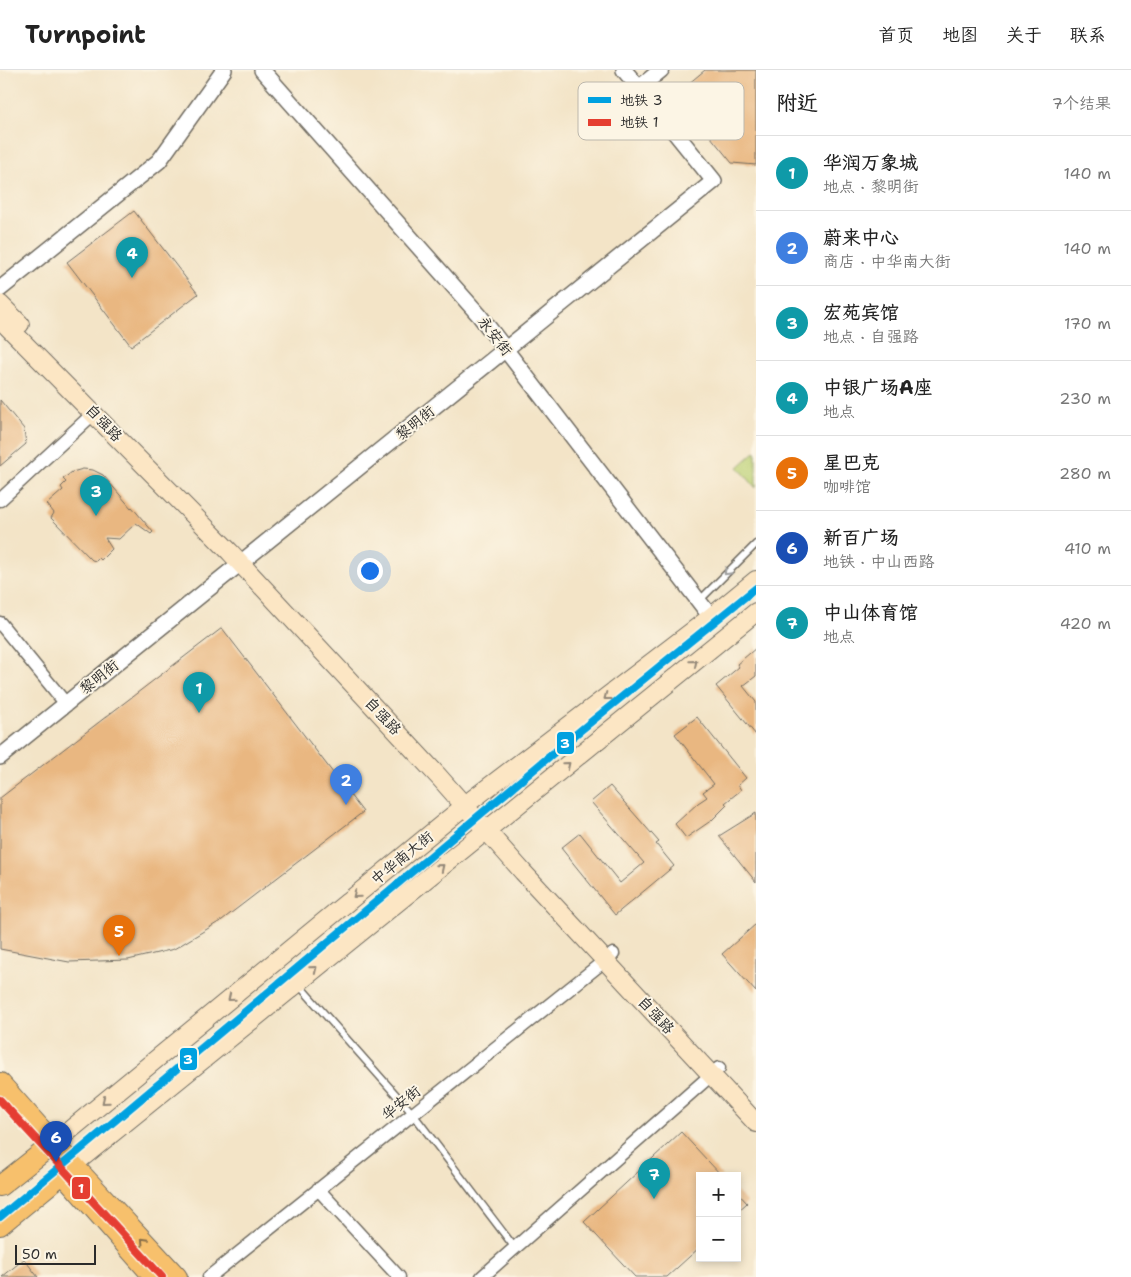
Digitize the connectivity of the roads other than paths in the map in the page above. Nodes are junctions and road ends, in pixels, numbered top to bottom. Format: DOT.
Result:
graph roads {
  1 [pos="224,70"];
  2 [pos="262,70"];
  3 [pos="624,70"];
  4 [pos="661,70"];
  5 [pos="634,82"];
  6 [pos="646,82"];
  7 [pos="681,140"];
  8 [pos="0,289"];
  9 [pos="0,304"];
  10 [pos="2,324"];
  11 [pos="505,349"];
  12 [pos="94,413"];
  13 [pos="0,500"];
  14 [pos="756,544"];
  15 [pos="244,560"];
  16 [pos="756,580"];
  17 [pos="699,601"];
  18 [pos="756,612"];
  19 [pos="711,617"];
  20 [pos="0,623"];
  21 [pos="66,704"];
  22 [pos="0,757"];
  23 [pos="469,803"];
  24 [pos="491,827"];
  25 [pos="609,957"];
  26 [pos="297,983"];
  27 [pos="715,1072"];
  28 [pos="0,1084"];
  29 [pos="0,1102"];
  30 [pos="756,1108"];
  31 [pos="413,1114"];
  32 [pos="756,1123"];
  33 [pos="48,1148"];
  34 [pos="67,1169"];
  35 [pos="0,1186"];
  36 [pos="318,1189"];
  37 [pos="0,1225"];
  38 [pos="515,1248"];
  39 [pos="154,1277"];
  40 [pos="177,1277"];
  41 [pos="209,1277"];
  42 [pos="399,1277"];
  43 [pos="482,1277"];
  1 -- 8 [label="street"];
  2 -- 11 [label="street, 永安街"];
  3 -- 5 [label="street"];
  4 -- 6 [label="street"];
  7 -- 11 [label="street, 黎明街"];
  9 -- 15 [label="main road, 自强路"];
  10 -- 12 [label="main road, 自强路"];
  11 -- 15 [label="street, 黎明街"];
  11 -- 17 [label="street, 永安街"];
  12 -- 13 [label="street"];
  12 -- 15 [label="main road, 自强路"];
  14 -- 17 [label="lane, one-way"];
  15 -- 21 [label="street, 黎明街"];
  15 -- 23 [label="main road, 自强路"];
  16 -- 19 [label="main road, 中华南大街"];
  17 -- 19 [label="street, 永安街"];
  24 -- 18 [label="main road, 中华南大街, one-way"];
  19 -- 23 [label="main road, 中华南大街, one-way"];
  20 -- 21 [label="street"];
  21 -- 22 [label="street, 黎明街"];
  23 -- 24 [label="main road, 自强路"];
  23 -- 33 [label="main road, 中华南大街, one-way"];
  24 -- 25 [label="main road, 自强路"];
  26 -- 24 [label="main road, 中华南大街, one-way"];
  25 -- 27 [label="main road, 自强路"];
  25 -- 31 [label="street, 华安街"];
  26 -- 31 [label="lane"];
  26 -- 34 [label="main road, 中华南大街"];
  27 -- 30 [label="main road, 自强路"];
  27 -- 32 [label="main road, 自强路"];
  27 -- 38 [label="street"];
  28 -- 33 [label="main road"];
  29 -- 33 [label="main road"];
  31 -- 36 [label="street, 华安街"];
  31 -- 38 [label="lane"];
  33 -- 34 [label="main road"];
  33 -- 35 [label="main road"];
  34 -- 37 [label="main road"];
  34 -- 39 [label="main road"];
  40 -- 34 [label="main road, one-way"];
  36 -- 41 [label="street, 华安街"];
  36 -- 42 [label="street"];
  38 -- 43 [label="street"];
}
